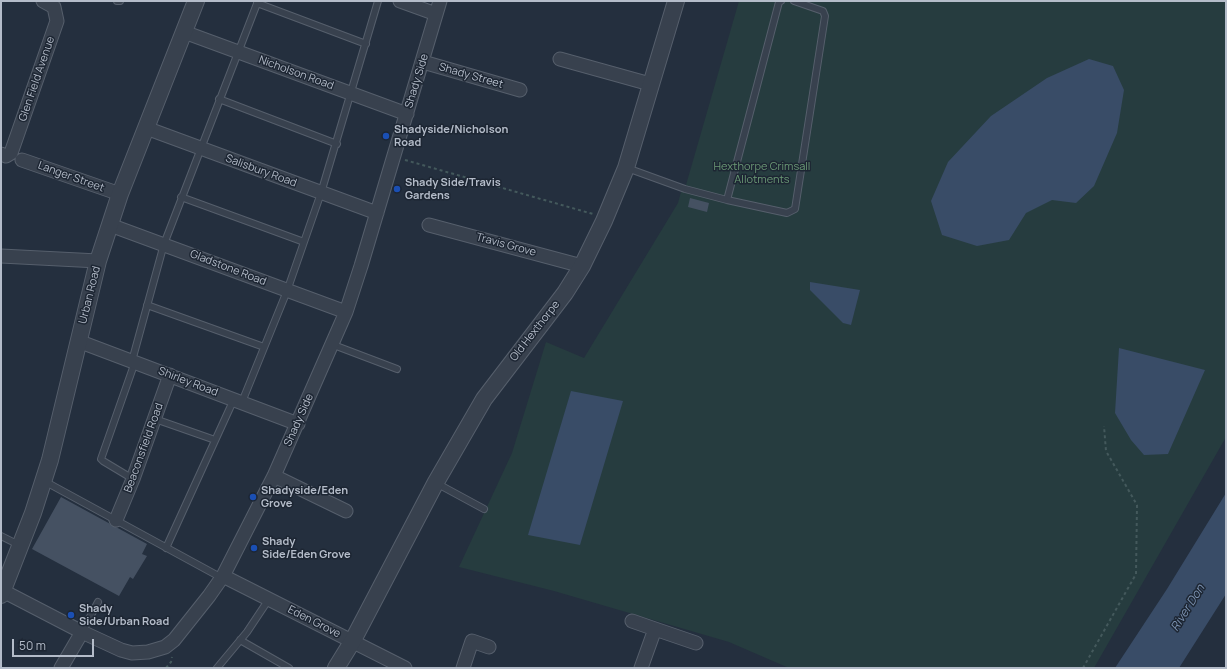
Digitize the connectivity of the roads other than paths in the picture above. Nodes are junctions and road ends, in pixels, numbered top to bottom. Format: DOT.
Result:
graph roads {
  1 [pos="43,1"];
  2 [pos="196,1"];
  3 [pos="378,1"];
  4 [pos="400,1"];
  5 [pos="440,1"];
  6 [pos="676,1"];
  7 [pos="781,1"];
  8 [pos="794,1"];
  9 [pos="258,2"];
  10 [pos="436,14"];
  11 [pos="184,32"];
  12 [pos="366,44"];
  13 [pos="238,52"];
  14 [pos="560,59"];
  15 [pos="424,62"];
  16 [pos="650,84"];
  17 [pos="520,90"];
  18 [pos="352,94"];
  19 [pos="219,99"];
  20 [pos="407,114"];
  21 [pos="146,128"];
  22 [pos="337,144"];
  23 [pos="200,148"];
  24 [pos="1,154"];
  25 [pos="22,160"];
  26 [pos="626,168"];
  27 [pos="321,193"];
  28 [pos="120,194"];
  29 [pos="181,197"];
  30 [pos="727,200"];
  31 [pos="377,213"];
  32 [pos="110,225"];
  33 [pos="429,225"];
  34 [pos="304,242"];
  35 [pos="164,244"];
  36 [pos="1,256"];
  37 [pos="98,261"];
  38 [pos="582,266"];
  39 [pos="287,291"];
  40 [pos="147,305"];
  41 [pos="346,312"];
  42 [pos="78,341"];
  43 [pos="331,344"];
  44 [pos="264,347"];
  45 [pos="133,361"];
  46 [pos="397,369"];
  47 [pos="170,375"];
  48 [pos="238,401"];
  49 [pos="155,418"];
  50 [pos="298,424"];
  51 [pos="215,440"];
  52 [pos="274,476"];
  53 [pos="133,479"];
  54 [pos="43,481"];
  55 [pos="436,482"];
  56 [pos="484,509"];
  57 [pos="346,511"];
  58 [pos="116,520"];
  59 [pos="1,536"];
  60 [pos="20,546"];
  61 [pos="166,548"];
  62 [pos="222,577"];
  63 [pos="2,593"];
  64 [pos="269,599"];
  65 [pos="98,602"];
  66 [pos="632,621"];
  67 [pos="655,629"];
  68 [pos="82,632"];
  69 [pos="240,640"];
  70 [pos="352,642"];
  71 [pos="696,643"];
  72 [pos="489,647"];
  73 [pos="400,667"];
  74 [pos="61,668"];
  75 [pos="218,668"];
  76 [pos="289,668"];
  77 [pos="336,668"];
  78 [pos="463,668"];
  79 [pos="641,668"];
  1 -- 24 [label="street, Glen Field Avenue"];
  2 -- 11 [label="street, Urban Road"];
  3 -- 12 [label="lane"];
  4 -- 10 [label="street"];
  5 -- 10 [label="street, Shady Side"];
  6 -- 16 [label="street, Old Hexthorpe"];
  7 -- 30 [label="lane"];
  8 -- 30 [label="lane"];
  9 -- 12 [label="lane"];
  9 -- 13 [label="lane"];
  10 -- 15 [label="street, Shady Side"];
  11 -- 13 [label="street, Nicholson Road"];
  11 -- 21 [label="street, Urban Road"];
  12 -- 18 [label="lane"];
  13 -- 18 [label="street, Nicholson Road"];
  13 -- 19 [label="lane"];
  14 -- 16 [label="street"];
  15 -- 17 [label="street, Shady Street"];
  15 -- 20 [label="street, Shady Side"];
  16 -- 26 [label="street, Old Hexthorpe"];
  18 -- 20 [label="street, Nicholson Road"];
  18 -- 22 [label="lane"];
  19 -- 22 [label="lane"];
  19 -- 23 [label="lane"];
  20 -- 31 [label="street, Shady Side"];
  21 -- 23 [label="street, Salisbury Road"];
  21 -- 28 [label="street, Urban Road"];
  22 -- 27 [label="lane"];
  23 -- 27 [label="street, Salisbury Road"];
  23 -- 29 [label="lane"];
  25 -- 28 [label="street, Langer Street"];
  26 -- 30 [label="lane"];
  26 -- 38 [label="street, Old Hexthorpe"];
  27 -- 31 [label="street, Salisbury Road"];
  27 -- 34 [label="lane"];
  28 -- 32 [label="street, Urban Road"];
  29 -- 34 [label="lane"];
  29 -- 35 [label="lane"];
  31 -- 41 [label="street, Shady Side"];
  32 -- 35 [label="street, Gladstone Road"];
  32 -- 37 [label="street, Urban Road"];
  33 -- 38 [label="street, Travis Grove"];
  34 -- 39 [label="lane"];
  35 -- 39 [label="street, Gladstone Road"];
  35 -- 40 [label="lane"];
  36 -- 37 [label="street"];
  37 -- 42 [label="street, Urban Road"];
  38 -- 55 [label="street, Old Hexthorpe"];
  39 -- 41 [label="street, Gladstone Road"];
  39 -- 44 [label="lane"];
  40 -- 44 [label="lane"];
  40 -- 45 [label="lane"];
  41 -- 43 [label="street, Shady Side"];
  42 -- 45 [label="street, Shirley Road"];
  42 -- 54 [label="street, Urban Road"];
  43 -- 46 [label="lane"];
  43 -- 50 [label="street, Shady Side"];
  44 -- 48 [label="lane"];
  45 -- 47 [label="street, Shirley Road"];
  45 -- 53 [label="lane"];
  47 -- 48 [label="street, Shirley Road"];
  47 -- 49 [label="street, Beaconsfield Road"];
  48 -- 50 [label="street, Shirley Road"];
  48 -- 51 [label="lane"];
  49 -- 51 [label="lane"];
  49 -- 53 [label="street, Beaconsfield Road"];
  50 -- 52 [label="street, Shady Side"];
  51 -- 61 [label="lane"];
  52 -- 57 [label="street"];
  52 -- 62 [label="street, Shady Side"];
  53 -- 58 [label="street, Beaconsfield Road"];
  54 -- 58 [label="lane"];
  54 -- 60 [label="street, Urban Road"];
  55 -- 56 [label="lane"];
  55 -- 70 [label="street, Old Hexthorpe"];
  58 -- 61 [label="lane"];
  59 -- 60 [label="lane"];
  60 -- 63 [label="street, Urban Road"];
  61 -- 62 [label="lane"];
  62 -- 64 [label="street, Eden Grove"];
  62 -- 68 [label="street, Shady Side"];
  63 -- 68 [label="street, Shady Side"];
  64 -- 69 [label="lane"];
  64 -- 70 [label="street, Eden Grove"];
  65 -- 68 [label="lane"];
  66 -- 67 [label="street"];
  67 -- 71 [label="street"];
  67 -- 79 [label="street"];
  68 -- 74 [label="street"];
  69 -- 75 [label="lane"];
  69 -- 76 [label="lane"];
  70 -- 73 [label="street, Eden Grove"];
  70 -- 77 [label="street, Old Hexthorpe"];
  72 -- 78 [label="street"];
}
